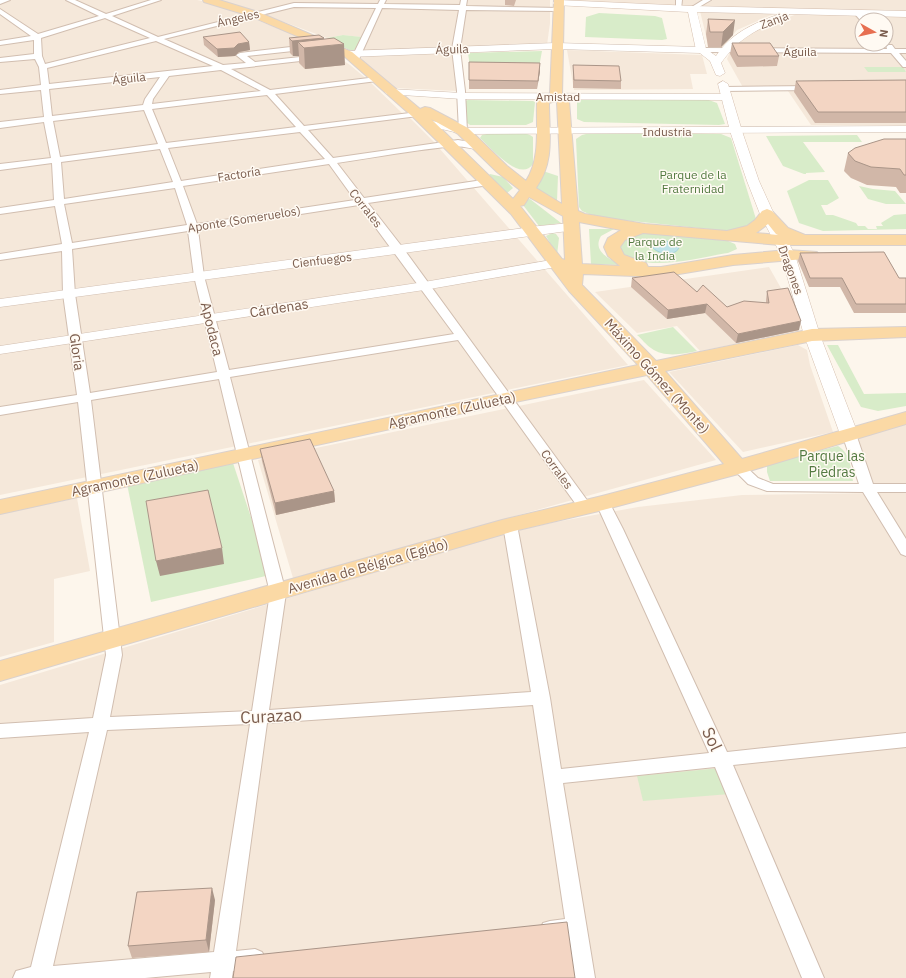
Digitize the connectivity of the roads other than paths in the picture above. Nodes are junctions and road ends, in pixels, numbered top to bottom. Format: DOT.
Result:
graph roads {
  1 [pos="7,0"];
  2 [pos="69,0"];
  3 [pos="158,0"];
  4 [pos="208,0"];
  5 [pos="708,0"];
  6 [pos="0,2"];
  7 [pos="295,2"];
  8 [pos="382,3"];
  9 [pos="822,3"];
  10 [pos="464,4"];
  11 [pos="558,4"];
  12 [pos="679,4"];
  13 [pos="692,9"];
  14 [pos="0,11"];
  15 [pos="795,12"];
  16 [pos="254,14"];
  17 [pos="906,14"];
  18 [pos="894,15"];
  19 [pos="108,16"];
  20 [pos="854,17"];
  21 [pos="37,38"];
  22 [pos="155,38"];
  23 [pos="0,43"];
  24 [pos="556,46"];
  25 [pos="456,49"];
  26 [pos="700,50"];
  27 [pos="723,51"];
  28 [pos="854,51"];
  29 [pos="894,51"];
  30 [pos="906,51"];
  31 [pos="329,52"];
  32 [pos="894,52"];
  33 [pos="353,55"];
  34 [pos="0,60"];
  35 [pos="717,62"];
  36 [pos="41,63"];
  37 [pos="253,64"];
  38 [pos="906,65"];
  39 [pos="223,68"];
  40 [pos="166,74"];
  41 [pos="377,79"];
  42 [pos="45,87"];
  43 [pos="724,88"];
  44 [pos="819,88"];
  45 [pos="0,92"];
  46 [pos="270,92"];
  47 [pos="393,94"];
  48 [pos="462,96"];
  49 [pos="556,96"];
  50 [pos="147,107"];
  51 [pos="423,118"];
  52 [pos="48,119"];
  53 [pos="0,125"];
  54 [pos="303,129"];
  55 [pos="906,129"];
  56 [pos="463,131"];
  57 [pos="542,131"];
  58 [pos="564,131"];
  59 [pos="736,131"];
  60 [pos="449,143"];
  61 [pos="479,146"];
  62 [pos="164,147"];
  63 [pos="56,160"];
  64 [pos="330,160"];
  65 [pos="540,165"];
  66 [pos="0,167"];
  67 [pos="502,169"];
  68 [pos="489,182"];
  69 [pos="178,184"];
  70 [pos="527,189"];
  71 [pos="59,201"];
  72 [pos="360,201"];
  73 [pos="0,210"];
  74 [pos="516,211"];
  75 [pos="767,214"];
  76 [pos="571,221"];
  77 [pos="193,227"];
  78 [pos="645,229"];
  79 [pos="532,231"];
  80 [pos="721,235"];
  81 [pos="780,240"];
  82 [pos="906,240"];
  83 [pos="811,241"];
  84 [pos="67,246"];
  85 [pos="399,250"];
  86 [pos="906,253"];
  87 [pos="788,255"];
  88 [pos="0,257"];
  89 [pos="733,260"];
  90 [pos="557,263"];
  91 [pos="574,269"];
  92 [pos="662,272"];
  93 [pos="199,276"];
  94 [pos="424,286"];
  95 [pos="575,287"];
  96 [pos="69,294"];
  97 [pos="0,303"];
  98 [pos="210,319"];
  99 [pos="906,332"];
  100 [pos="812,334"];
  101 [pos="460,336"];
  102 [pos="75,338"];
  103 [pos="0,350"];
  104 [pos="637,353"];
  105 [pos="676,363"];
  106 [pos="651,368"];
  107 [pos="224,375"];
  108 [pos="84,397"];
  109 [pos="505,398"];
  110 [pos="0,412"];
  111 [pos="906,418"];
  112 [pos="850,434"];
  113 [pos="243,455"];
  114 [pos="738,467"];
  115 [pos="95,486"];
  116 [pos="906,488"];
  117 [pos="868,489"];
  118 [pos="594,505"];
  119 [pos="0,507"];
  120 [pos="510,525"];
  121 [pos="906,551"];
  122 [pos="278,592"];
  123 [pos="112,638"];
  124 [pos="0,671"];
  125 [pos="541,698"];
  126 [pos="260,717"];
  127 [pos="100,724"];
  128 [pos="0,731"];
  129 [pos="906,740"];
  130 [pos="721,759"];
  131 [pos="554,777"];
  132 [pos="578,927"];
  133 [pos="530,932"];
  134 [pos="271,957"];
  135 [pos="222,970"];
  136 [pos="34,978"];
  137 [pos="584,978"];
  138 [pos="813,978"];
  1 -- 6 [label="street"];
  2 -- 19 [label="street, Corrales"];
  3 -- 19 [label="street"];
  4 -- 16 [label="main road, Máximo Gómez (Monte)"];
  5 -- 13 [label="street"];
  7 -- 8 [label="street, Ángeles"];
  7 -- 16 [label="street, Ángeles"];
  8 -- 10 [label="street, Ángeles"];
  8 -- 33 [label="street"];
  9 -- 15 [label="main road, Zanja"];
  10 -- 11 [label="street, Ángeles"];
  10 -- 25 [label="street"];
  11 -- 12 [label="main road"];
  11 -- 24 [label="main road"];
  12 -- 13 [label="main road"];
  13 -- 15 [label="main road"];
  13 -- 26 [label="main road"];
  14 -- 21 [label="street"];
  15 -- 20 [label="main road"];
  15 -- 27 [label="main road, Zanja"];
  16 -- 22 [label="street, Ángeles"];
  16 -- 31 [label="main road, Máximo Gómez (Monte)"];
  17 -- 18 [label="main road"];
  19 -- 21 [label="street"];
  19 -- 22 [label="street, Corrales"];
  21 -- 23 [label="street"];
  21 -- 36 [label="street, Gloria"];
  22 -- 36 [label="street, Ángeles"];
  22 -- 39 [label="street, Corrales"];
  24 -- 25 [label="street, Águila"];
  24 -- 26 [label="street, Águila"];
  24 -- 49 [label="main road"];
  25 -- 33 [label="street, Águila"];
  25 -- 48 [label="street"];
  26 -- 27 [label="street, Águila"];
  26 -- 35 [label="main road"];
  27 -- 28 [label="street, Águila"];
  27 -- 35 [label="main road"];
  29 -- 30 [label="street, Águila"];
  31 -- 33 [label="main road, Máximo Gómez (Monte)"];
  31 -- 37 [label="street, Águila"];
  31 -- 37 [label="street"];
  32 -- 38 [label="street"];
  33 -- 41 [label="main road, Máximo Gómez (Monte)"];
  34 -- 36 [label="street"];
  35 -- 43 [label="main road, Dragones"];
  36 -- 42 [label="street, Gloria"];
  37 -- 39 [label="street, Águila"];
  39 -- 40 [label="street, Águila"];
  39 -- 46 [label="street, Corrales"];
  40 -- 42 [label="street, Águila"];
  40 -- 50 [label="street"];
  41 -- 46 [label="street"];
  41 -- 47 [label="main road, Máximo Gómez (Monte)"];
  42 -- 45 [label="street, Águila"];
  42 -- 52 [label="street, Gloria"];
  43 -- 44 [label="street, Amistad"];
  43 -- 49 [label="street, Amistad"];
  43 -- 59 [label="main road, Dragones"];
  46 -- 50 [label="street"];
  46 -- 54 [label="street, Corrales"];
  47 -- 48 [label="street, Amistad"];
  47 -- 51 [label="main road, Máximo Gómez (Monte)"];
  47 -- 56 [label="main road, Máximo Gómez (Monte)"];
  48 -- 49 [label="street, Amistad"];
  48 -- 56 [label="street"];
  49 -- 57 [label="main road"];
  49 -- 58 [label="main road"];
  50 -- 52 [label="street"];
  50 -- 62 [label="street, Apodaca"];
  51 -- 54 [label="street"];
  51 -- 56 [label="street, Industria"];
  51 -- 60 [label="main road, Máximo Gómez (Monte)"];
  52 -- 53 [label="street"];
  52 -- 63 [label="street, Gloria"];
  54 -- 62 [label="street"];
  54 -- 64 [label="street, Corrales"];
  55 -- 59 [label="street, Industria"];
  56 -- 57 [label="street, Industria"];
  56 -- 61 [label="main road, Máximo Gómez (Monte)"];
  57 -- 58 [label="street, Industria"];
  57 -- 65 [label="main road"];
  58 -- 59 [label="street, Industria"];
  58 -- 76 [label="main road"];
  59 -- 75 [label="main road, Dragones"];
  60 -- 61 [label="street, Factoría"];
  60 -- 64 [label="street, Factoría"];
  60 -- 68 [label="main road, Máximo Gómez (Monte)"];
  61 -- 67 [label="main road, Máximo Gómez (Monte)"];
  62 -- 63 [label="street"];
  62 -- 69 [label="street, Apodaca"];
  63 -- 66 [label="street"];
  63 -- 71 [label="street, Gloria"];
  64 -- 69 [label="street, Factoría"];
  64 -- 72 [label="street, Corrales"];
  65 -- 67 [label="main road"];
  65 -- 70 [label="main road"];
  67 -- 70 [label="main road, Máximo Gómez (Monte)"];
  68 -- 72 [label="street, Aponte (Someruelos)"];
  68 -- 74 [label="main road, Máximo Gómez (Monte)"];
  69 -- 71 [label="street, Factoría"];
  69 -- 77 [label="street, Apodaca"];
  70 -- 74 [label="main road"];
  70 -- 76 [label="main road, Máximo Gómez (Monte)"];
  71 -- 73 [label="street, Factoría"];
  71 -- 84 [label="street, Gloria"];
  72 -- 77 [label="street, Aponte (Someruelos)"];
  72 -- 85 [label="street, Corrales"];
  74 -- 79 [label="main road, Máximo Gómez (Monte)"];
  75 -- 80 [label="main road"];
  75 -- 81 [label="main road, Dragones"];
  75 -- 83 [label="main road"];
  76 -- 78 [label="main road, Cienfuegos"];
  76 -- 79 [label="street, Cienfuegos"];
  76 -- 91 [label="main road"];
  77 -- 84 [label="street, Aponte (Someruelos)"];
  77 -- 93 [label="street, Apodaca"];
  78 -- 80 [label="main road"];
  78 -- 92 [label="main road"];
  79 -- 85 [label="street, Cienfuegos"];
  79 -- 90 [label="main road, Máximo Gómez (Monte)"];
  80 -- 81 [label="main road"];
  80 -- 89 [label="main road"];
  81 -- 83 [label="main road"];
  81 -- 87 [label="main road, Dragones"];
  82 -- 83 [label="main road"];
  84 -- 88 [label="street, Aponte (Someruelos)"];
  84 -- 96 [label="street, Gloria"];
  85 -- 93 [label="street, Cienfuegos"];
  85 -- 94 [label="street, Corrales"];
  86 -- 87 [label="main road"];
  87 -- 89 [label="main road"];
  87 -- 100 [label="main road, Dragones"];
  89 -- 92 [label="main road"];
  90 -- 91 [label="main road"];
  90 -- 94 [label="street, Cárdenas"];
  90 -- 95 [label="main road, Máximo Gómez (Monte)"];
  91 -- 92 [label="main road"];
  91 -- 95 [label="main road"];
  92 -- 95 [label="main road"];
  93 -- 96 [label="street, Cienfuegos"];
  93 -- 98 [label="street, Apodaca"];
  94 -- 98 [label="street, Cárdenas"];
  94 -- 101 [label="street, Corrales"];
  95 -- 104 [label="main road, Máximo Gómez (Monte)"];
  96 -- 97 [label="street, Cienfuegos"];
  96 -- 102 [label="street, Gloria"];
  98 -- 102 [label="street, Cárdenas"];
  98 -- 107 [label="street, Apodaca"];
  99 -- 100 [label="main road, Agramonte (Zulueta)"];
  100 -- 105 [label="main road, Agramonte (Zulueta)"];
  100 -- 112 [label="main road, Dragones"];
  101 -- 107 [label="street"];
  101 -- 109 [label="street, Corrales"];
  102 -- 103 [label="street, Cárdenas"];
  102 -- 108 [label="street, Gloria"];
  104 -- 105 [label="main road"];
  104 -- 106 [label="main road, Máximo Gómez (Monte)"];
  105 -- 106 [label="main road, Agramonte (Zulueta)"];
  106 -- 109 [label="main road, Agramonte (Zulueta)"];
  106 -- 114 [label="main road, Máximo Gómez (Monte)"];
  107 -- 108 [label="street"];
  107 -- 113 [label="street, Apodaca"];
  108 -- 110 [label="street"];
  108 -- 115 [label="street, Gloria"];
  109 -- 113 [label="main road, Agramonte (Zulueta)"];
  109 -- 118 [label="street, Corrales"];
  111 -- 112 [label="main road, Avenida de Bélgica (Egido)"];
  112 -- 114 [label="main road, Avenida de Bélgica (Egido)"];
  112 -- 117 [label="street"];
  113 -- 115 [label="main road, Agramonte (Zulueta)"];
  113 -- 122 [label="street, Apodaca"];
  114 -- 117 [label="street"];
  114 -- 118 [label="main road, Avenida de Bélgica (Egido)"];
  115 -- 119 [label="main road, Agramonte (Zulueta)"];
  115 -- 123 [label="street, Gloria"];
  116 -- 117 [label="street"];
  117 -- 121 [label="street"];
  118 -- 120 [label="main road, Avenida de Bélgica (Egido)"];
  118 -- 130 [label="street, Sol"];
  120 -- 122 [label="main road, Avenida de Bélgica (Egido)"];
  120 -- 125 [label="street"];
  122 -- 123 [label="main road, Avenida de Bélgica (Egido)"];
  122 -- 126 [label="street"];
  123 -- 124 [label="main road, Avenida de Bélgica (Egido)"];
  123 -- 127 [label="street, Gloria"];
  125 -- 126 [label="street, Curazao"];
  125 -- 131 [label="street"];
  126 -- 127 [label="street, Curazao"];
  126 -- 135 [label="street"];
  127 -- 128 [label="street, Curazao"];
  127 -- 136 [label="street, Gloria"];
  129 -- 130 [label="street"];
  130 -- 131 [label="street"];
  130 -- 138 [label="street, Sol"];
  131 -- 132 [label="street"];
  132 -- 133 [label="street"];
  132 -- 137 [label="street"];
  134 -- 135 [label="street"];
  135 -- 136 [label="street"];
}
